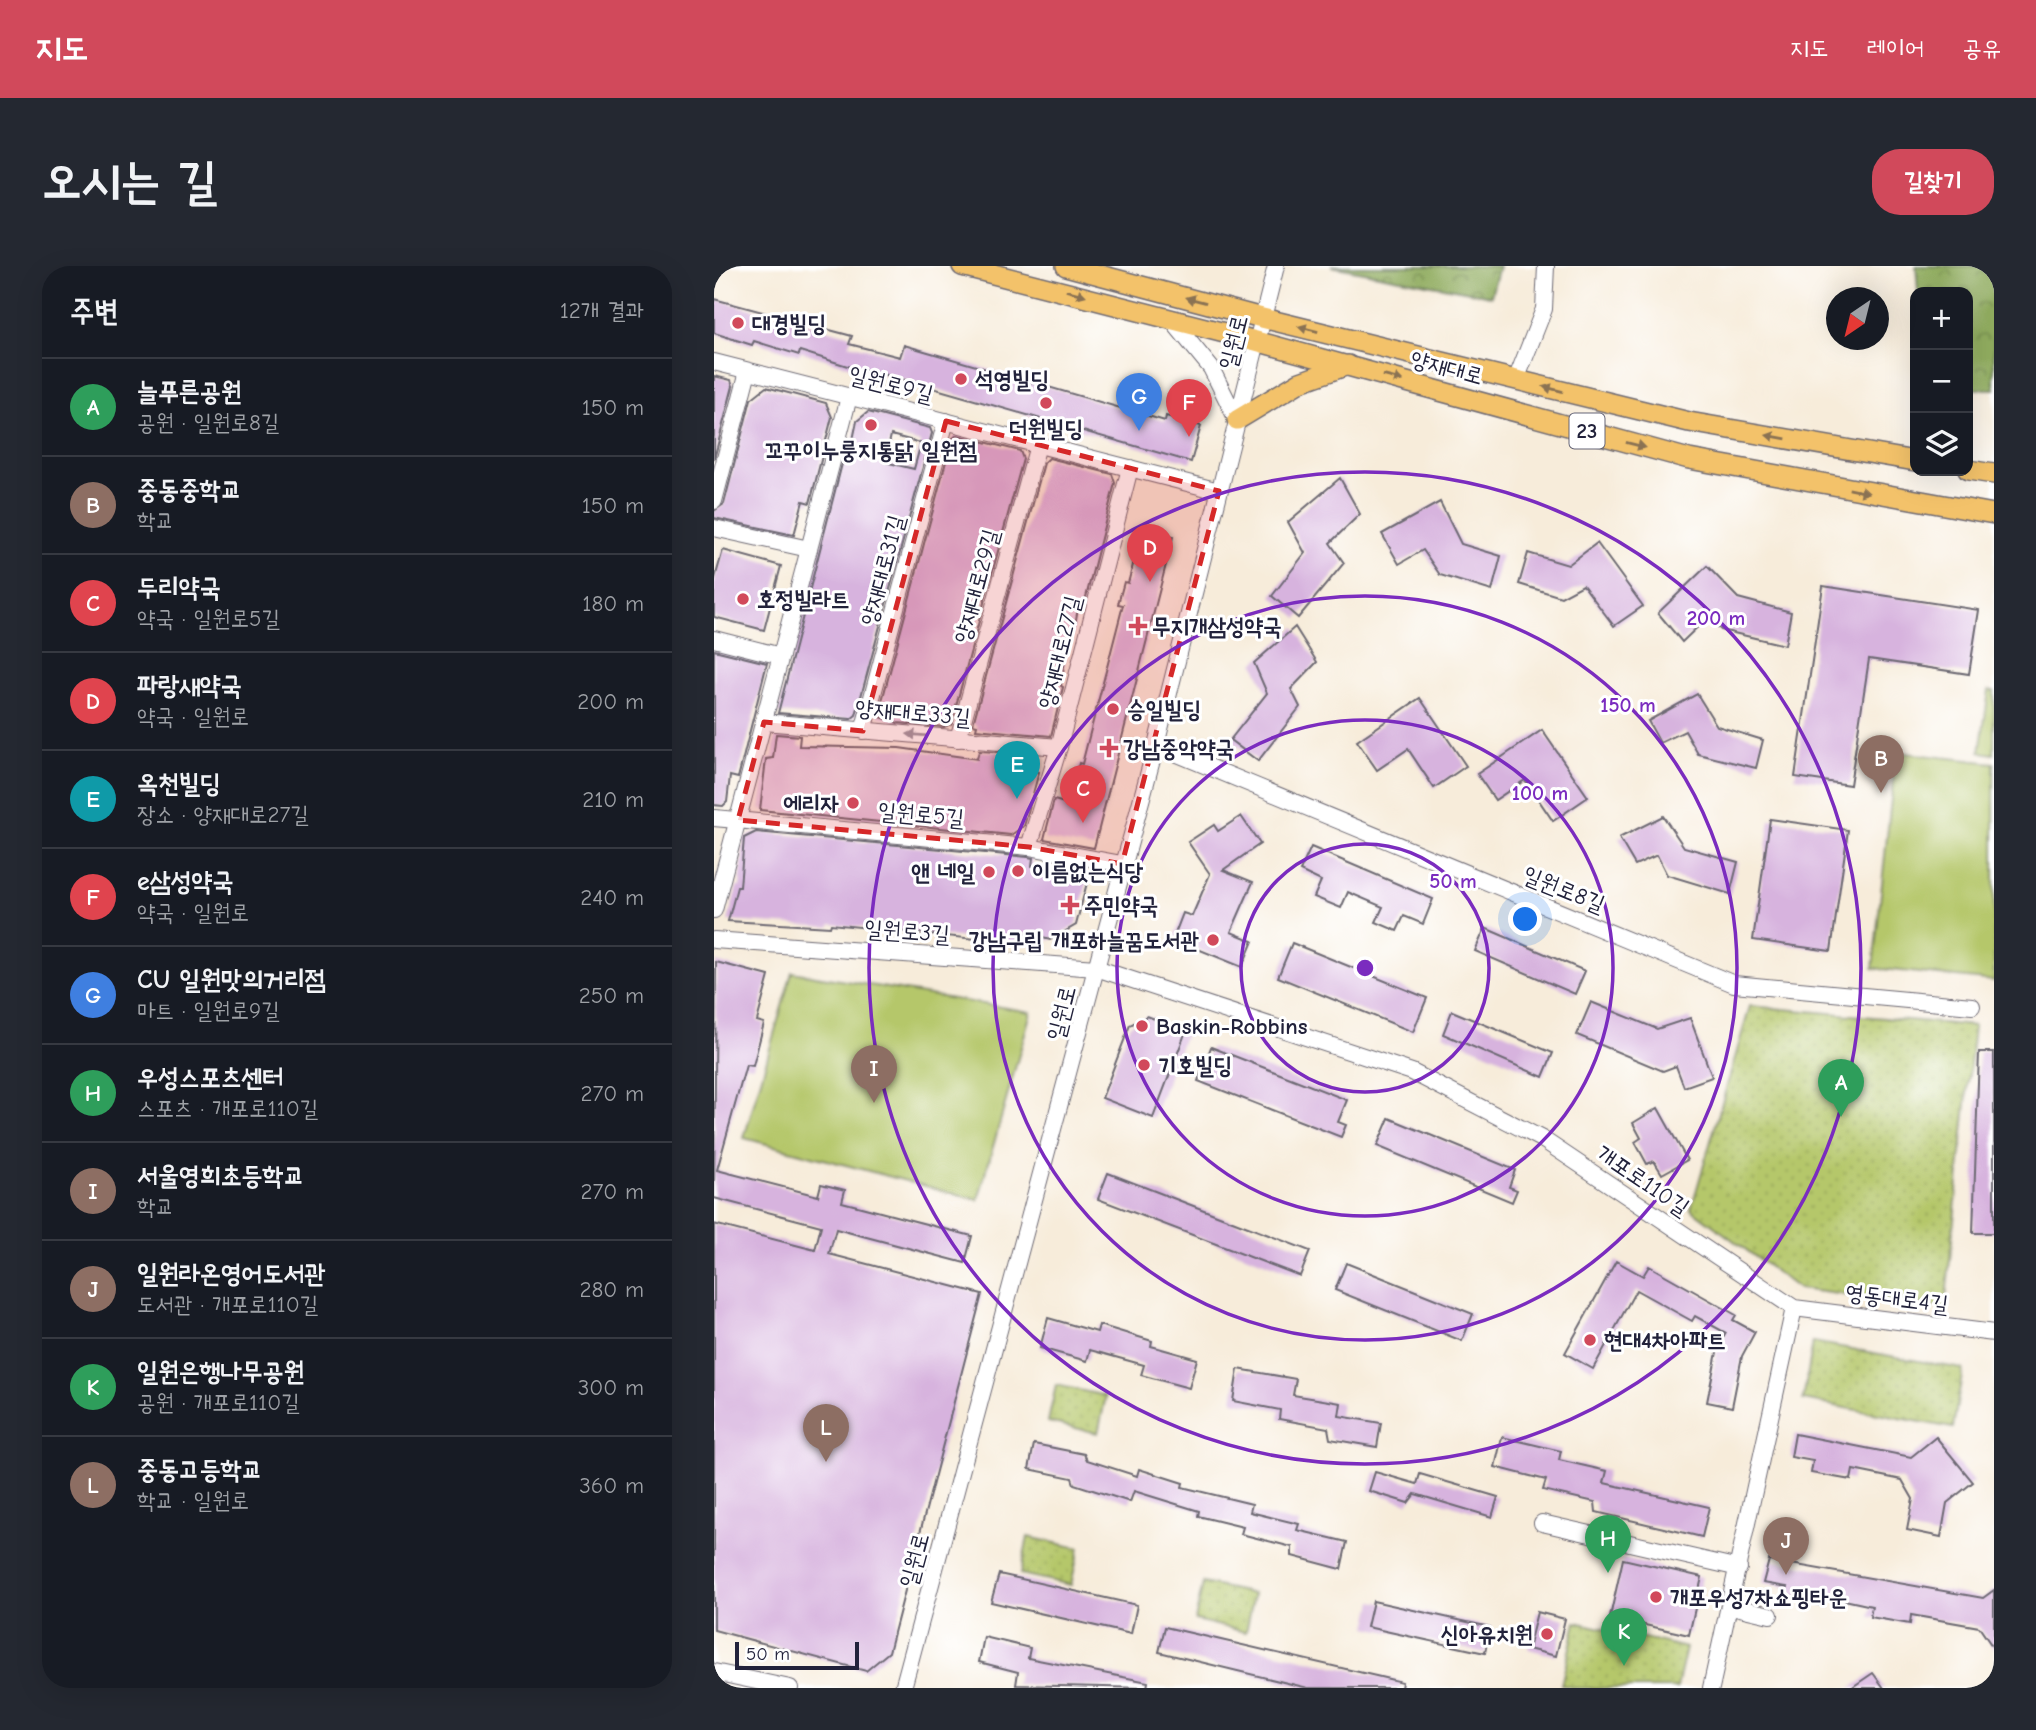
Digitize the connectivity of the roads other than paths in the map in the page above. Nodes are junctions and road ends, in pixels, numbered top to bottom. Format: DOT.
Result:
graph roads {
  1 [pos="962,266"];
  2 [pos="1066,266"];
  3 [pos="1276,266"];
  4 [pos="1546,266"];
  5 [pos="1170,318"];
  6 [pos="1262,318"];
  7 [pos="1256,341"];
  8 [pos="714,362"];
  9 [pos="1348,365"];
  10 [pos="748,371"];
  11 [pos="1516,380"];
  12 [pos="849,397"];
  13 [pos="1237,419"];
  14 [pos="946,421"];
  15 [pos="1038,445"];
  16 [pos="1910,460"];
  17 [pos="1130,468"];
  18 [pos="1219,491"];
  19 [pos="714,501"];
  20 [pos="1994,512"];
  21 [pos="714,528"];
  22 [pos="809,549"];
  23 [pos="714,639"];
  24 [pos="781,656"];
  25 [pos="764,722"];
  26 [pos="863,731"];
  27 [pos="958,739"];
  28 [pos="1156,745"];
  29 [pos="1059,747"];
  30 [pos="714,818"];
  31 [pos="738,820"];
  32 [pos="1029,847"];
  33 [pos="1122,864"];
  34 [pos="714,910"];
  35 [pos="714,940"];
  36 [pos="1096,968"];
  37 [pos="1972,1006"];
  38 [pos="1794,1308"];
  39 [pos="1994,1332"];
  40 [pos="1542,1523"];
  41 [pos="1739,1567"];
  42 [pos="1731,1606"];
  43 [pos="1770,1615"];
  44 [pos="714,1672"];
  45 [pos="790,1688"];
  46 [pos="903,1688"];
  47 [pos="1711,1688"];
  1 -- 5 [label="main road, 양재대로 / 23, one-way"];
  6 -- 2 [label="main road, 양재대로 / 23, one-way"];
  3 -- 6 [label="street, 일원로"];
  4 -- 11 [label="street"];
  5 -- 7 [label="main road, 양재대로 / 23"];
  5 -- 13 [label="street"];
  6 -- 7 [label="street, 일원로"];
  11 -- 6 [label="main road, 양재대로 / 23, one-way"];
  7 -- 9 [label="main road, 양재대로 / 23"];
  7 -- 13 [label="street, 일원로"];
  8 -- 10 [label="street, 일원로9길"];
  9 -- 13 [label="main road"];
  9 -- 20 [label="main road, 양재대로 / 23, one-way"];
  10 -- 12 [label="street, 일원로9길"];
  10 -- 19 [label="street"];
  16 -- 11 [label="main road, 양재대로 / 23, one-way"];
  12 -- 14 [label="street, 일원로9길"];
  12 -- 22 [label="street"];
  13 -- 18 [label="street, 일원로"];
  14 -- 15 [label="street, 일원로9길"];
  14 -- 26 [label="street, 양재대로31길"];
  15 -- 17 [label="street, 일원로9길"];
  15 -- 27 [label="street, 양재대로29길"];
  17 -- 18 [label="street, 일원로9길"];
  17 -- 29 [label="street, 양재대로27길"];
  18 -- 28 [label="street, 일원로"];
  21 -- 22 [label="street"];
  22 -- 24 [label="street"];
  23 -- 24 [label="street"];
  24 -- 25 [label="street"];
  25 -- 26 [label="street, 양재대로33길"];
  25 -- 31 [label="street"];
  27 -- 26 [label="street, 양재대로33길, one-way"];
  27 -- 29 [label="street, 양재대로33길"];
  28 -- 33 [label="street, 일원로"];
  28 -- 37 [label="street, 일원로8길"];
  29 -- 32 [label="street, 양재대로27길"];
  30 -- 31 [label="street, 일원로5길"];
  31 -- 32 [label="street, 일원로5길"];
  31 -- 34 [label="street"];
  32 -- 33 [label="street, 일원로5길"];
  33 -- 36 [label="street, 일원로"];
  35 -- 36 [label="street, 일원로3길"];
  36 -- 38 [label="street, 개포로110길"];
  36 -- 46 [label="street, 일원로"];
  38 -- 39 [label="street, 영동대로4길"];
  38 -- 41 [label="street"];
  40 -- 41 [label="street"];
  41 -- 42 [label="street"];
  42 -- 43 [label="street"];
  42 -- 47 [label="street"];
  44 -- 45 [label="street"];
}
